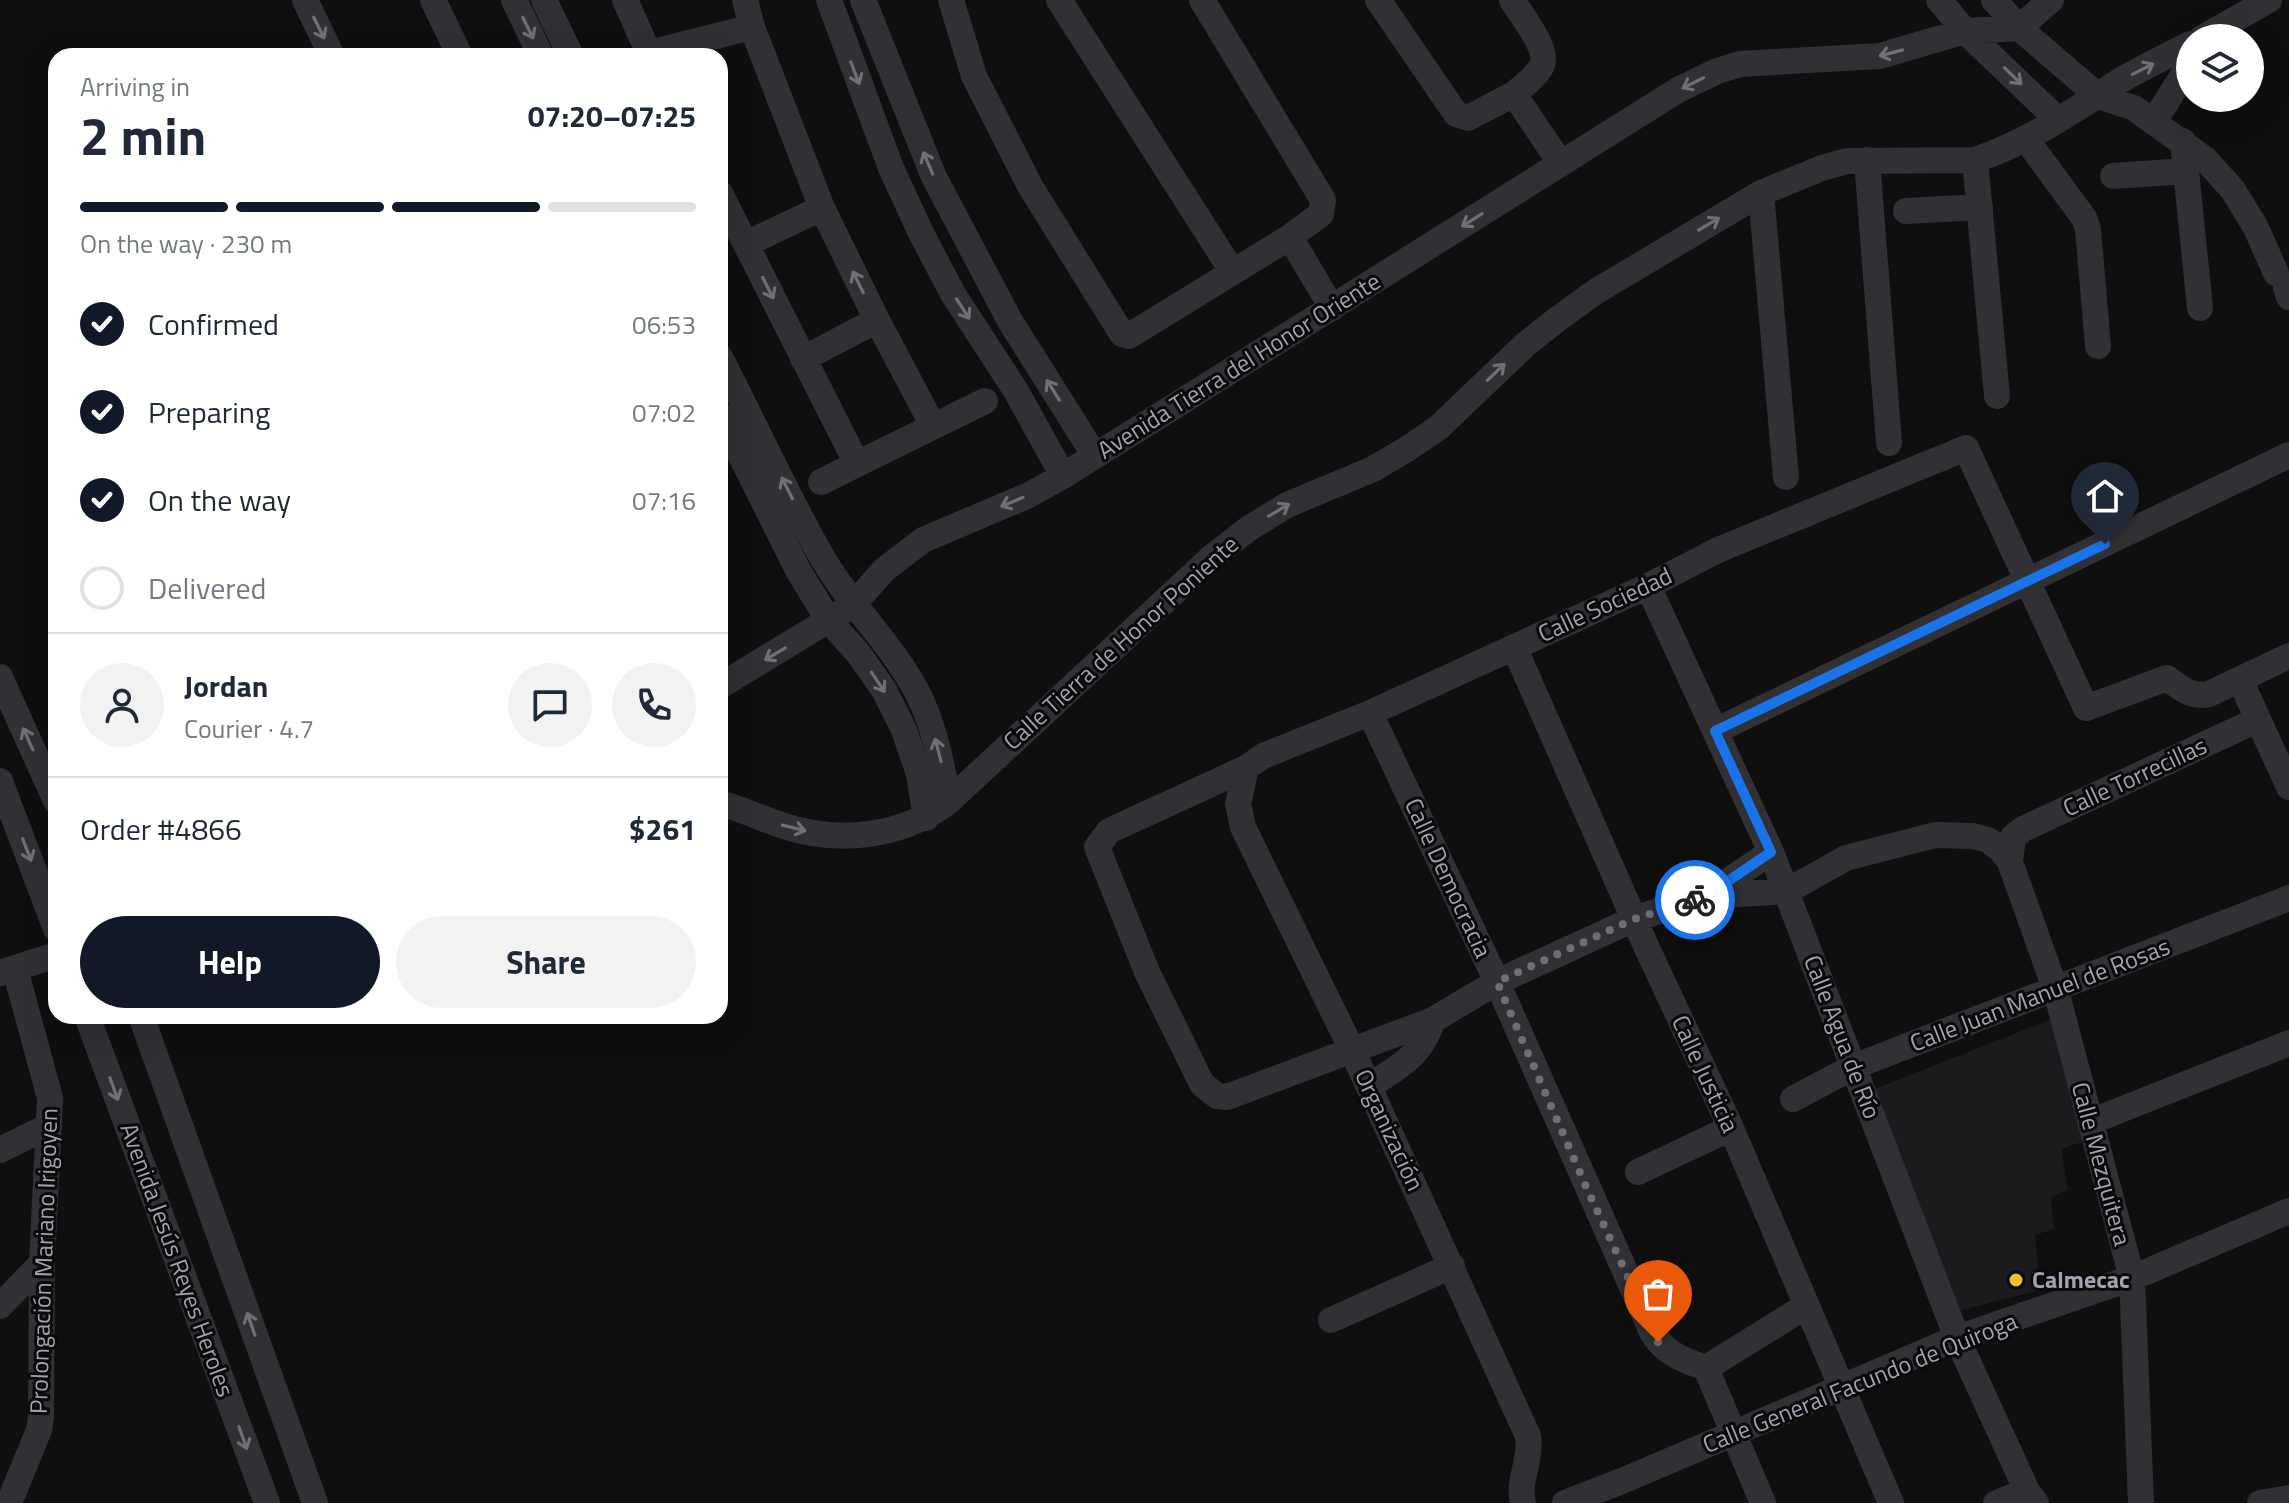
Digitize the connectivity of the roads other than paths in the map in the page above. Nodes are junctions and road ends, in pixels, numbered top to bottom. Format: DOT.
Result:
graph roads {
  1 [pos="305,0"];
  2 [pos="433,0"];
  3 [pos="514,0"];
  4 [pos="544,0"];
  5 [pos="625,0"];
  6 [pos="745,0"];
  7 [pos="829,0"];
  8 [pos="863,0"];
  9 [pos="951,0"];
  10 [pos="1059,0"];
  11 [pos="1202,0"];
  12 [pos="1378,0"];
  13 [pos="1512,0"];
  14 [pos="1939,0"];
  15 [pos="1994,0"];
  16 [pos="2269,0"];
  17 [pos="2044,2"];
  18 [pos="2229,24"];
  19 [pos="752,27"];
  20 [pos="2019,28"];
  21 [pos="1965,31"];
  22 [pos="328,48"];
  23 [pos="456,48"];
  24 [pos="537,48"];
  25 [pos="567,48"];
  26 [pos="646,48"];
  27 [pos="675,48"];
  28 [pos="2176,51"];
  29 [pos="2176,86"];
  30 [pos="1514,94"];
  31 [pos="2098,96"];
  32 [pos="2058,120"];
  33 [pos="2155,120"];
  34 [pos="2026,139"];
  35 [pos="2183,141"];
  36 [pos="1867,160"];
  37 [pos="1975,160"];
  38 [pos="1561,164"];
  39 [pos="2186,171"];
  40 [pos="2113,176"];
  41 [pos="1761,193"];
  42 [pos="1980,207"];
  43 [pos="822,208"];
  44 [pos="728,209"];
  45 [pos="1906,211"];
  46 [pos="1290,237"];
  47 [pos="746,244"];
  48 [pos="1232,271"];
  49 [pos="2285,286"];
  50 [pos="1332,308"];
  51 [pos="2200,308"];
  52 [pos="877,320"];
  53 [pos="2098,346"];
  54 [pos="803,359"];
  55 [pos="728,373"];
  56 [pos="1997,396"];
  57 [pos="985,401"];
  58 [pos="933,426"];
  59 [pos="728,430"];
  60 [pos="1889,443"];
  61 [pos="2289,455"];
  62 [pos="1095,456"];
  63 [pos="857,464"];
  64 [pos="1063,476"];
  65 [pos="1786,477"];
  66 [pos="821,482"];
  67 [pos="2026,582"];
  68 [pos="1648,586"];
  69 [pos="853,605"];
  70 [pos="829,621"];
  71 [pos="1514,647"];
  72 [pos="2289,656"];
  73 [pos="0,677"];
  74 [pos="2240,680"];
  75 [pos="728,681"];
  76 [pos="1370,713"];
  77 [pos="2257,720"];
  78 [pos="1715,731"];
  79 [pos="1246,768"];
  80 [pos="0,781"];
  81 [pos="48,783"];
  82 [pos="2289,787"];
  83 [pos="948,802"];
  84 [pos="728,806"];
  85 [pos="926,818"];
  86 [pos="2014,835"];
  87 [pos="1771,852"];
  88 [pos="2010,862"];
  89 [pos="48,885"];
  90 [pos="1787,891"];
  91 [pos="1706,896"];
  92 [pos="2289,898"];
  93 [pos="1634,919"];
  94 [pos="48,958"];
  95 [pos="7,971"];
  96 [pos="1497,982"];
  97 [pos="2056,991"];
  98 [pos="1433,1020"];
  99 [pos="90,1024"];
  100 [pos="144,1024"];
  101 [pos="2289,1043"];
  102 [pos="1352,1050"];
  103 [pos="1853,1067"];
  104 [pos="1369,1087"];
  105 [pos="1793,1099"];
  106 [pos="2090,1122"];
  107 [pos="49,1126"];
  108 [pos="1731,1128"];
  109 [pos="0,1150"];
  110 [pos="1638,1172"];
  111 [pos="2289,1211"];
  112 [pos="42,1263"];
  113 [pos="1452,1266"];
  114 [pos="2132,1278"];
  115 [pos="0,1306"];
  116 [pos="1806,1306"];
  117 [pos="1331,1320"];
  118 [pos="1957,1338"];
  119 [pos="1706,1368"];
  120 [pos="1841,1388"];
  121 [pos="1732,1435"];
  122 [pos="1627,1492"];
  123 [pos="2032,1497"];
  124 [pos="2289,1498"];
  125 [pos="1522,1499"];
  126 [pos="9,1503"];
  127 [pos="267,1503"];
  128 [pos="315,1503"];
  129 [pos="1565,1503"];
  130 [pos="1763,1503"];
  131 [pos="1891,1503"];
  132 [pos="1996,1503"];
  133 [pos="2141,1503"];
  134 [pos="2260,1503"];
  1 -- 22 [label="street, one-way"];
  2 -- 23 [label="street"];
  3 -- 24 [label="street, one-way"];
  4 -- 25 [label="street"];
  5 -- 26 [label="street"];
  6 -- 19 [label="street"];
  7 -- 64 [label="street, one-way"];
  62 -- 8 [label="street, one-way"];
  9 -- 48 [label="street"];
  10 -- 48 [label="street"];
  11 -- 46 [label="street"];
  12 -- 30 [label="street"];
  13 -- 30 [label="street"];
  14 -- 21 [label="street"];
  15 -- 20 [label="street"];
  16 -- 18 [label="street"];
  17 -- 20 [label="street"];
  19 -- 27 [label="street"];
  19 -- 43 [label="street"];
  20 -- 21 [label="street, Avenida Tierra del Honor Oriente"];
  20 -- 31 [label="street"];
  21 -- 32 [label="street, one-way"];
  21 -- 38 [label="street, Avenida Tierra del Honor Oriente, one-way"];
  31 -- 28 [label="street, Calle Tierra de Honor Poniente, one-way"];
  29 -- 33 [label="street"];
  30 -- 38 [label="street"];
  31 -- 32 [label="street, Calle Tierra de Honor Poniente"];
  31 -- 33 [label="street"];
  32 -- 34 [label="street, Calle Tierra de Honor Poniente"];
  33 -- 35 [label="street"];
  34 -- 37 [label="street, Calle Tierra de Honor Poniente"];
  34 -- 53 [label="street"];
  35 -- 39 [label="street"];
  35 -- 49 [label="street"];
  36 -- 37 [label="street, Calle Tierra de Honor Poniente"];
  36 -- 41 [label="street, Calle Tierra de Honor Poniente"];
  36 -- 60 [label="street"];
  37 -- 42 [label="street"];
  38 -- 50 [label="street, Avenida Tierra del Honor Oriente, one-way"];
  39 -- 40 [label="street"];
  39 -- 51 [label="street"];
  41 -- 65 [label="street"];
  83 -- 41 [label="street, Calle Tierra de Honor Poniente, one-way"];
  42 -- 45 [label="street"];
  42 -- 56 [label="street"];
  43 -- 47 [label="street"];
  52 -- 43 [label="street, one-way"];
  44 -- 47 [label="street"];
  46 -- 48 [label="street"];
  46 -- 50 [label="street"];
  47 -- 54 [label="street, one-way"];
  50 -- 62 [label="street, Avenida Tierra del Honor Oriente"];
  52 -- 54 [label="street"];
  52 -- 58 [label="street"];
  54 -- 63 [label="street"];
  69 -- 55 [label="street, one-way"];
  57 -- 58 [label="street"];
  58 -- 63 [label="street"];
  59 -- 70 [label="street"];
  61 -- 67 [label="street"];
  62 -- 64 [label="street, Avenida Tierra del Honor Oriente"];
  63 -- 66 [label="street"];
  64 -- 69 [label="street, Avenida Tierra del Honor Oriente, one-way"];
  67 -- 68 [label="street, Calle Sociedad"];
  67 -- 74 [label="street, Calle Torrecillas"];
  67 -- 78 [label="street"];
  68 -- 71 [label="street, Calle Sociedad"];
  68 -- 78 [label="street, Calle Agua de Río"];
  69 -- 70 [label="street, Avenida Tierra del Honor Oriente"];
  83 -- 69 [label="street, one-way"];
  70 -- 75 [label="street, Avenida Tierra del Honor Oriente, one-way"];
  70 -- 85 [label="street, one-way"];
  71 -- 76 [label="street, Calle Sociedad"];
  71 -- 93 [label="street, Calle Justicia"];
  72 -- 74 [label="street, Calle Torrecillas"];
  81 -- 73 [label="street, one-way"];
  74 -- 77 [label="street"];
  76 -- 79 [label="street, Calle Sociedad"];
  76 -- 96 [label="street, Calle Democracia"];
  77 -- 82 [label="street"];
  77 -- 86 [label="street, Calle Torrecillas"];
  78 -- 87 [label="street, Calle Agua de Río"];
  79 -- 102 [label="street, Organización"];
  79 -- 102 [label="street, Calle Sociedad"];
  80 -- 89 [label="street, one-way"];
  83 -- 85 [label="street, Calle Tierra de Honor Poniente"];
  84 -- 85 [label="street, Calle Tierra de Honor Poniente, one-way"];
  86 -- 88 [label="street, Calle Mezquitera"];
  87 -- 90 [label="street, Calle Agua de Río"];
  87 -- 91 [label="street"];
  88 -- 90 [label="street"];
  88 -- 97 [label="street, Calle Mezquitera"];
  90 -- 91 [label="street"];
  90 -- 103 [label="street, Calle Agua de Río"];
  91 -- 93 [label="street"];
  92 -- 97 [label="street, Calle Juan Manuel de Rosas"];
  93 -- 96 [label="street"];
  93 -- 108 [label="street, Calle Justicia"];
  94 -- 95 [label="street"];
  95 -- 107 [label="street, Prolongación Mariano Irigoyen"];
  96 -- 98 [label="street"];
  96 -- 119 [label="street, Calle Democracia"];
  97 -- 103 [label="street, Calle Juan Manuel de Rosas"];
  97 -- 106 [label="street, Calle Mezquitera"];
  98 -- 102 [label="street"];
  98 -- 104 [label="street"];
  99 -- 127 [label="street, Avenida Jesús Reyes Heroles, one-way"];
  128 -- 100 [label="street, Avenida Jesús Reyes Heroles, one-way"];
  101 -- 106 [label="street"];
  102 -- 104 [label="street, Organización"];
  103 -- 105 [label="street, Calle Juan Manuel de Rosas"];
  103 -- 118 [label="street, Calle Agua de Río"];
  104 -- 113 [label="street, Organización"];
  106 -- 114 [label="street, Calle Mezquitera"];
  107 -- 109 [label="street"];
  107 -- 112 [label="street, Prolongación Mariano Irigoyen"];
  108 -- 110 [label="street"];
  108 -- 116 [label="street, Calle Justicia"];
  111 -- 114 [label="street, Calle General Facundo de Quiroga"];
  112 -- 115 [label="street"];
  112 -- 126 [label="street, Prolongación Mariano Irigoyen"];
  113 -- 117 [label="street"];
  113 -- 125 [label="street, Organización"];
  114 -- 118 [label="street, Calle General Facundo de Quiroga"];
  114 -- 133 [label="street, Calle Mezquitera"];
  116 -- 119 [label="street"];
  116 -- 120 [label="street, Calle Justicia"];
  118 -- 120 [label="street, Calle General Facundo de Quiroga"];
  118 -- 123 [label="street, Calle Agua de Río"];
  119 -- 121 [label="street"];
  120 -- 121 [label="street, Calle General Facundo de Quiroga"];
  120 -- 131 [label="street, Calle Justicia"];
  121 -- 122 [label="street, Calle General Facundo de Quiroga"];
  121 -- 130 [label="street"];
  122 -- 129 [label="street, Calle General Facundo de Quiroga"];
  123 -- 132 [label="street"];
  124 -- 134 [label="street"];
}
